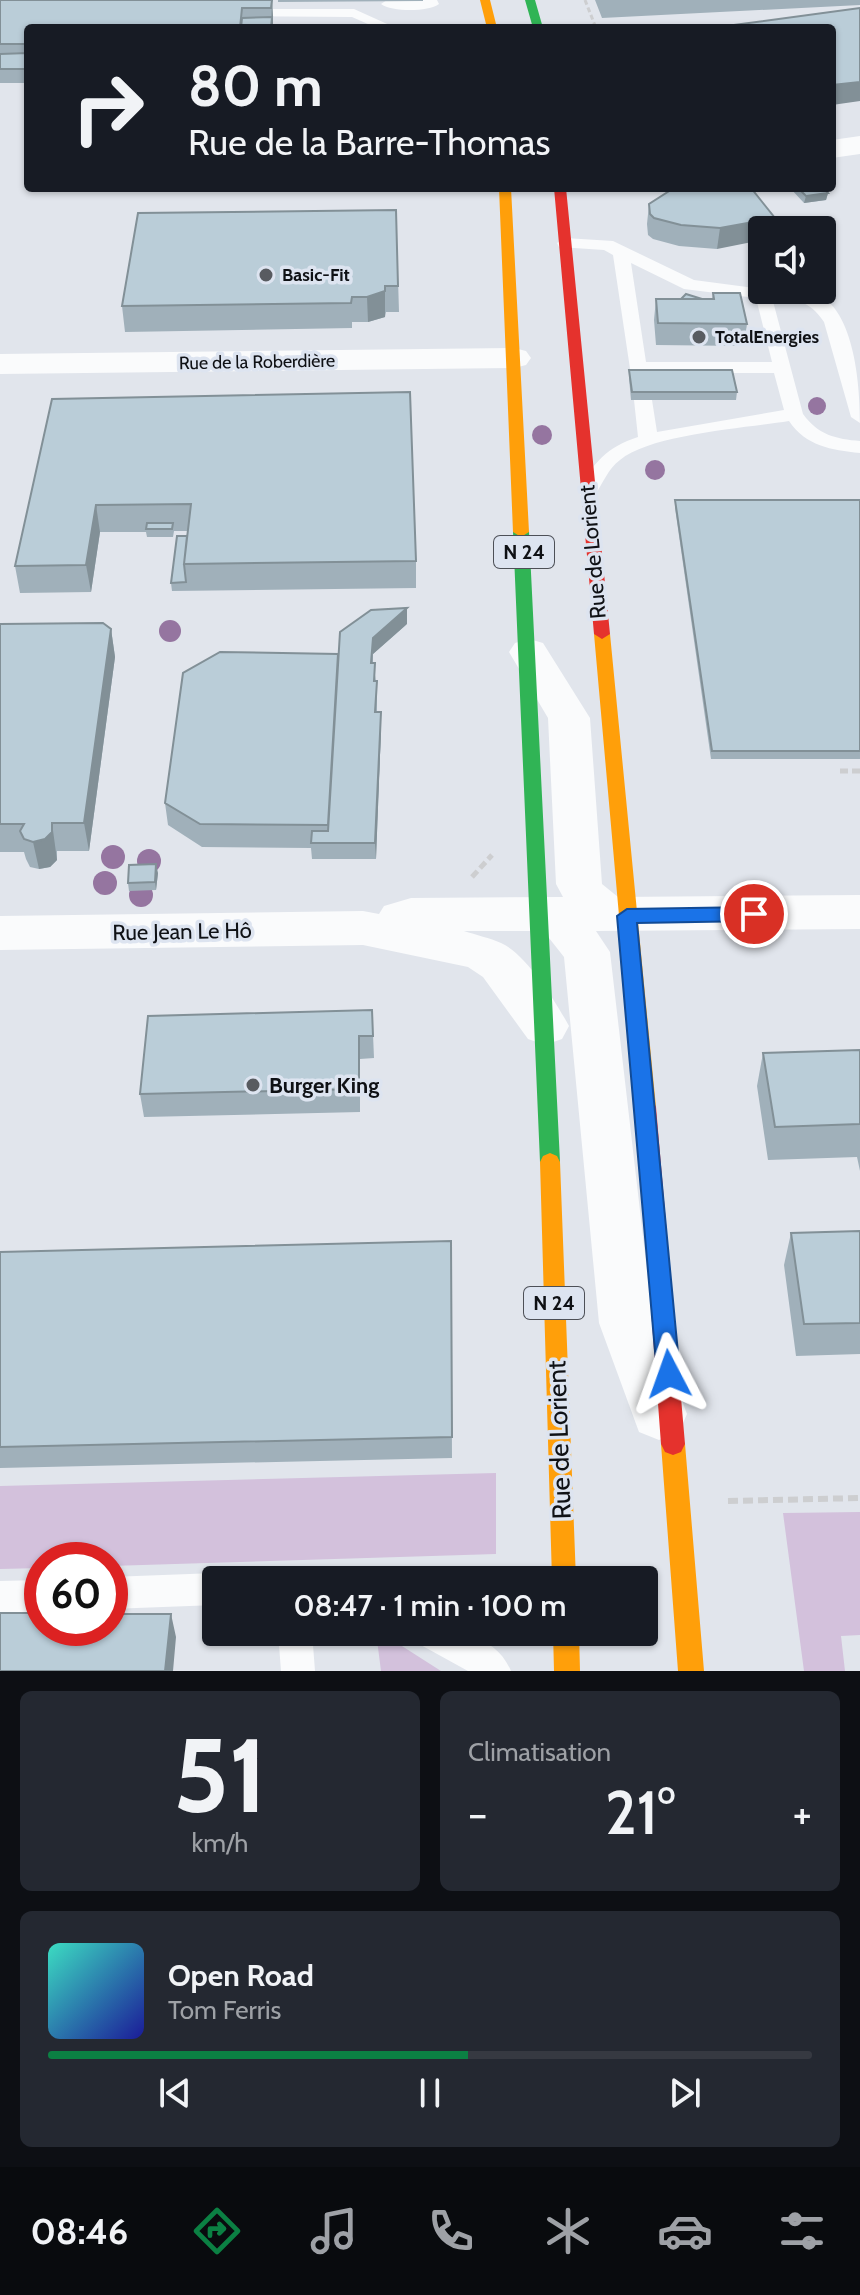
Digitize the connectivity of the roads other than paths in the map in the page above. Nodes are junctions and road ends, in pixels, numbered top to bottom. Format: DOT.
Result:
graph roads {
  1 [pos="430,0"];
  2 [pos="485,0"];
  3 [pos="530,0"];
  4 [pos="388,4"];
  5 [pos="227,13"];
  6 [pos="380,24"];
  7 [pos="491,24"];
  8 [pos="537,24"];
  9 [pos="860,145"];
  10 [pos="836,148"];
  11 [pos="505,192"];
  12 [pos="560,192"];
  13 [pos="565,243"];
  14 [pos="621,252"];
  15 [pos="748,290"];
  16 [pos="772,304"];
  17 [pos="821,304"];
  18 [pos="514,358"];
  19 [pos="0,364"];
  20 [pos="782,367"];
  21 [pos="643,400"];
  22 [pos="794,414"];
  23 [pos="859,417"];
  24 [pos="648,441"];
  25 [pos="818,441"];
  26 [pos="860,447"];
  27 [pos="587,493"];
  28 [pos="529,652"];
  29 [pos="860,912"];
  30 [pos="538,916"];
  31 [pos="627,916"];
  32 [pos="363,928"];
  33 [pos="0,933"];
  34 [pos="545,1026"];
  35 [pos="676,1478"];
  36 [pos="564,1566"];
  37 [pos="202,1590"];
  38 [pos="128,1592"];
  39 [pos="24,1596"];
  40 [pos="0,1597"];
  41 [pos="296,1646"];
  42 [pos="456,1646"];
  43 [pos="566,1646"];
  44 [pos="298,1671"];
  45 [pos="494,1671"];
  46 [pos="567,1671"];
  47 [pos="691,1671"];
  1 -- 4 [label="lane"];
  2 -- 7 [label="main road"];
  3 -- 8 [label="main road"];
  5 -- 6 [label="lane"];
  9 -- 10 [label="street"];
  11 -- 18 [label="main road, Rue de Lorient / N 24"];
  12 -- 13 [label="main road, Rue de Lorient"];
  13 -- 14 [label="lane"];
  13 -- 27 [label="main road, Rue de Lorient"];
  14 -- 15 [label="lane"];
  14 -- 20 [label="lane"];
  16 -- 20 [label="lane"];
  17 -- 23 [label="lane"];
  18 -- 19 [label="street, Rue de la Roberdière"];
  18 -- 28 [label="main road, Rue de Lorient / N 24"];
  20 -- 22 [label="lane"];
  21 -- 24 [label="lane"];
  22 -- 24 [label="lane"];
  22 -- 25 [label="lane"];
  23 -- 25 [label="lane"];
  24 -- 27 [label="lane"];
  25 -- 26 [label="lane"];
  27 -- 31 [label="main road, Rue de Lorient"];
  28 -- 30 [label="main road, Rue de Lorient / N 24"];
  28 -- 31 [label="street, Rue de Lorient"];
  29 -- 31 [label="street, Rue Jean Le Hô"];
  30 -- 31 [label="street, Rue Jean Le Hô"];
  30 -- 32 [label="street, Rue Jean Le Hô"];
  30 -- 34 [label="main road, Rue de Lorient / N 24"];
  30 -- 35 [label="street, Rue de Lorient"];
  31 -- 35 [label="main road, Rue de Lorient"];
  32 -- 33 [label="street, Rue Jean Le Hô"];
  32 -- 34 [label="street, Rue Jean Le Hô"];
  34 -- 36 [label="main road, Rue de Lorient / N 24"];
  35 -- 47 [label="main road, Rue de Lorient"];
  37 -- 38 [label="lane"];
  39 -- 40 [label="lane"];
  41 -- 44 [label="lane"];
  42 -- 45 [label="lane"];
  43 -- 46 [label="main road"];
}
